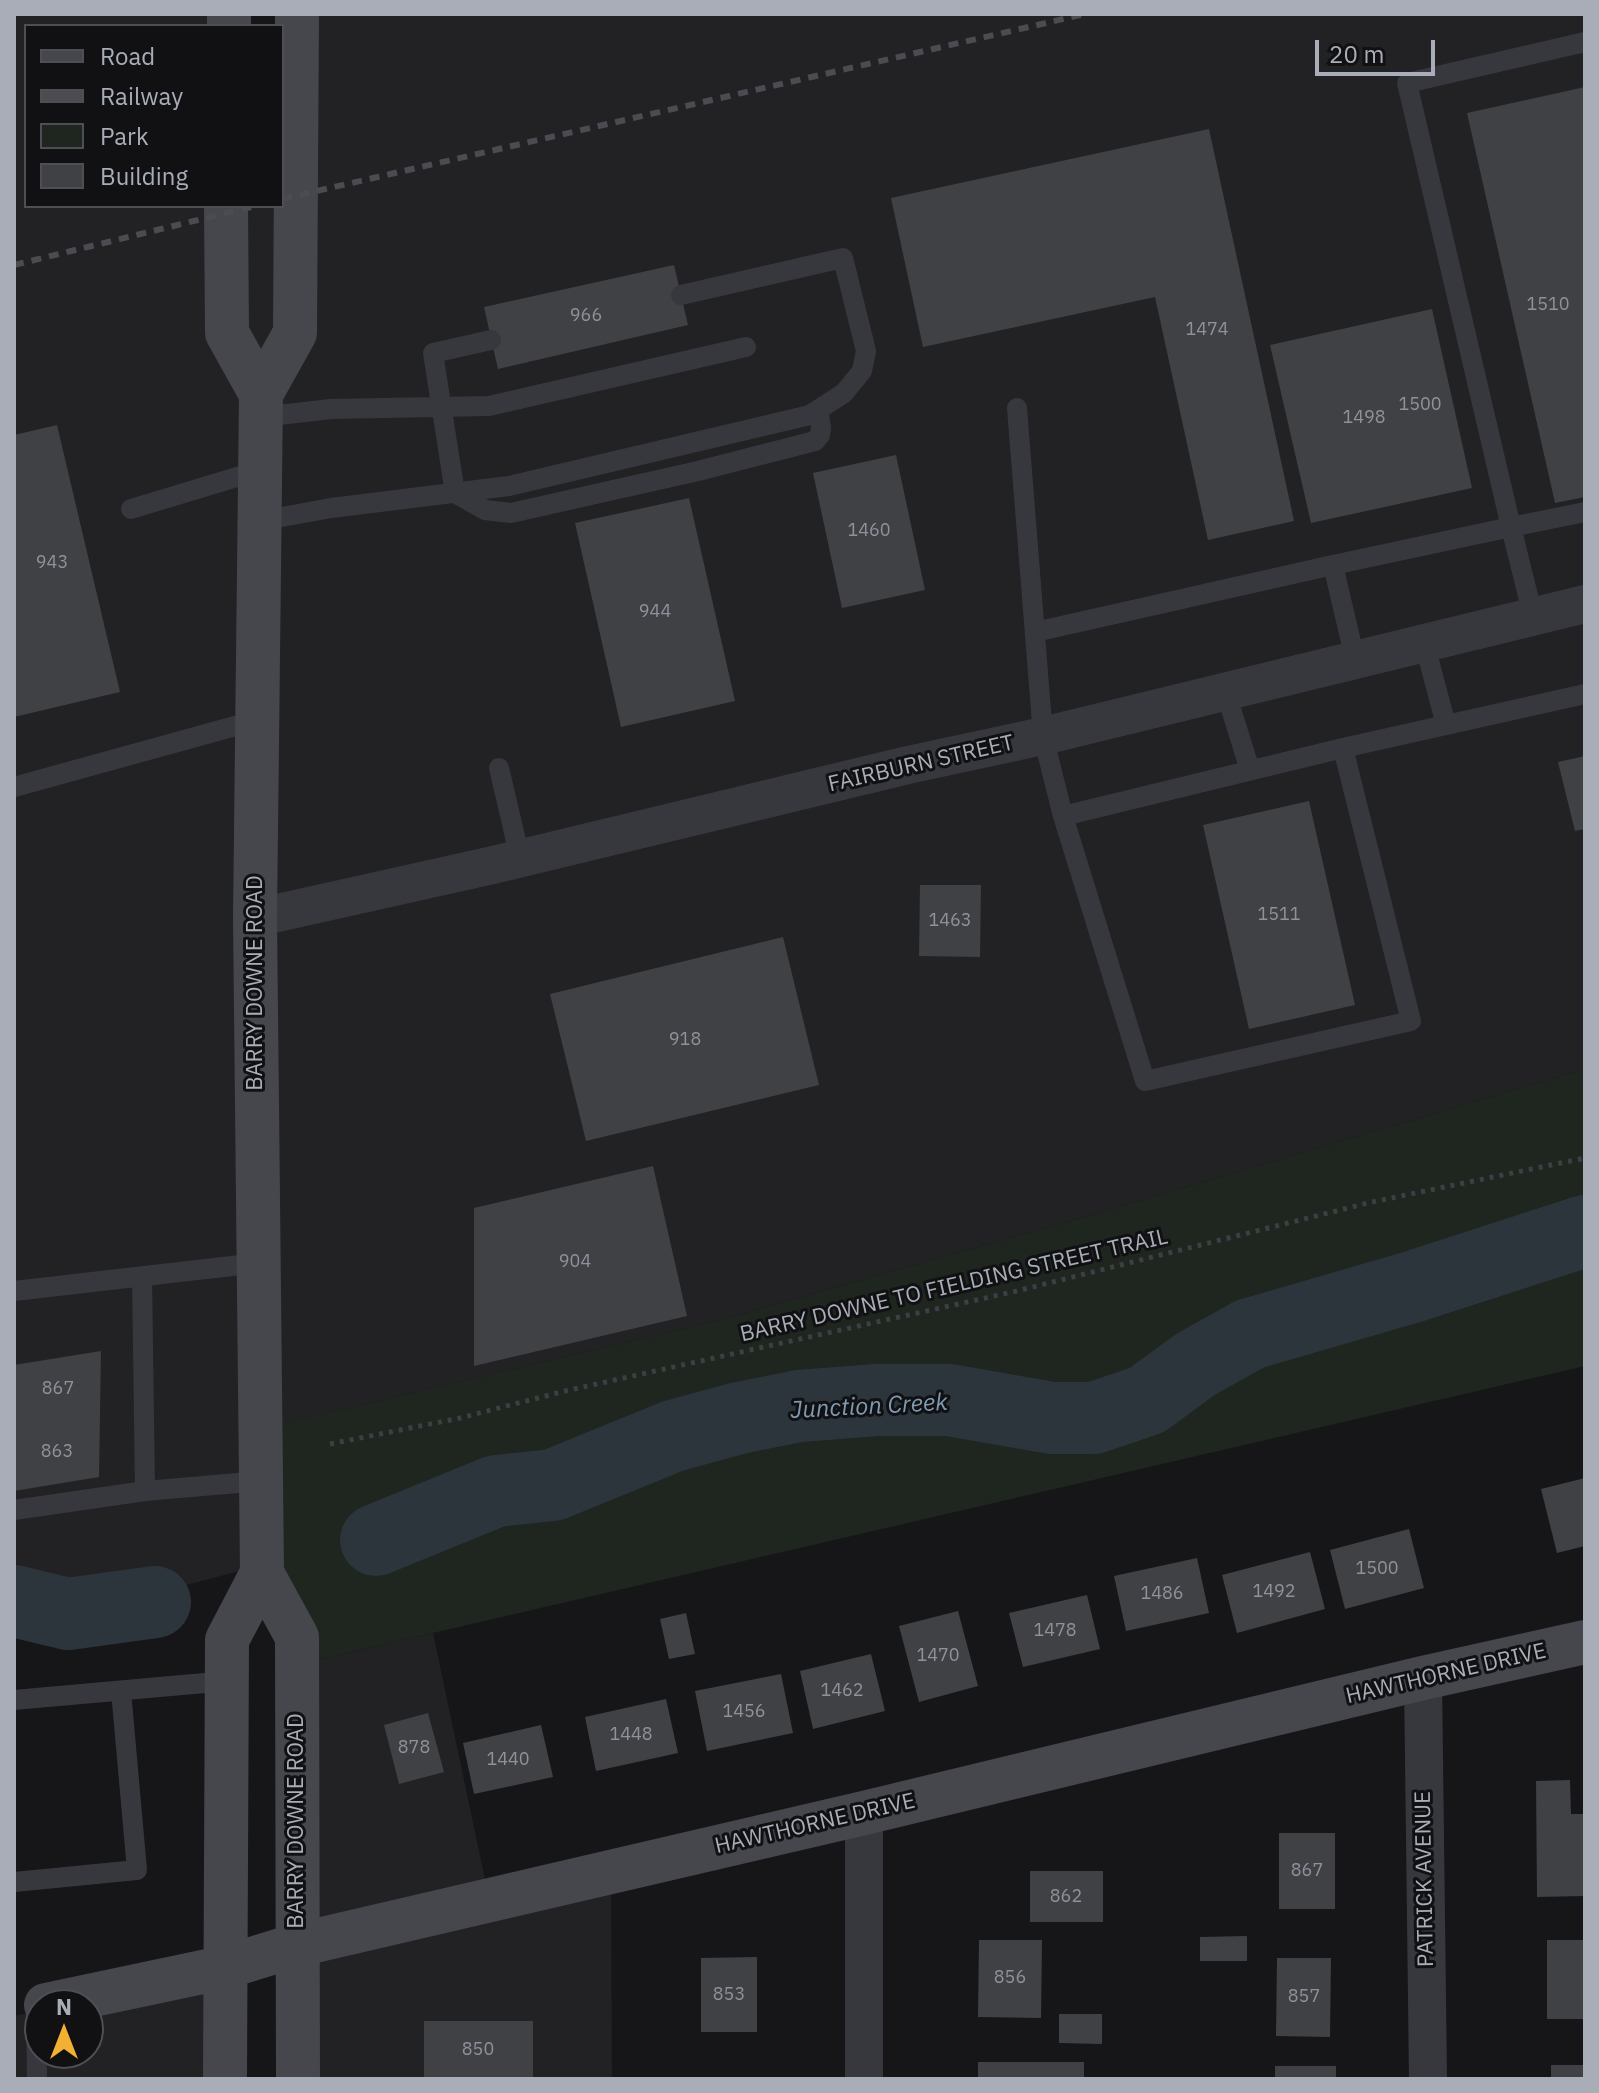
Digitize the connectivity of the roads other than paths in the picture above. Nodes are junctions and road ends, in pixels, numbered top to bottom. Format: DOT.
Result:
graph roads {
  1 [pos="297,14"];
  2 [pos="1585,42"];
  3 [pos="226,208"];
  4 [pos="681,295"];
  5 [pos="491,340"];
  6 [pos="746,347"];
  7 [pos="261,406"];
  8 [pos="442,407"];
  9 [pos="1017,408"];
  10 [pos="818,410"];
  11 [pos="260,470"];
  12 [pos="455,493"];
  13 [pos="131,509"];
  14 [pos="1585,512"];
  15 [pos="260,521"];
  16 [pos="1511,527"];
  17 [pos="1333,565"];
  18 [pos="1585,604"];
  19 [pos="1533,616"];
  20 [pos="1035,632"];
  21 [pos="1424,642"];
  22 [pos="1355,659"];
  23 [pos="1225,690"];
  24 [pos="1585,694"];
  25 [pos="257,720"];
  26 [pos="1446,725"];
  27 [pos="1043,736"];
  28 [pos="1343,748"];
  29 [pos="499,768"];
  30 [pos="1250,770"];
  31 [pos="14,787"];
  32 [pos="1063,816"];
  33 [pos="520,858"];
  34 [pos="255,918"];
  35 [pos="258,1263"];
  36 [pos="142,1276"];
  37 [pos="14,1291"];
  38 [pos="261,1481"];
  39 [pos="145,1491"];
  40 [pos="14,1510"];
  41 [pos="262,1573"];
  42 [pos="1585,1642"];
  43 [pos="1423,1678"];
  44 [pos="227,1681"];
  45 [pos="121,1691"];
  46 [pos="14,1700"];
  47 [pos="864,1813"];
  48 [pos="14,1882"];
  49 [pos="297,1945"];
  50 [pos="226,1967"];
  51 [pos="104,1992"];
  52 [pos="225,2079"];
  53 [pos="298,2079"];
  54 [pos="864,2079"];
  55 [pos="1428,2079"];
  1 -- 7 [label="main road, BARRY DOWNE ROAD"];
  2 -- 16 [label="lane"];
  3 -- 7 [label="main road"];
  4 -- 10 [label="lane"];
  5 -- 8 [label="lane"];
  6 -- 8 [label="lane"];
  7 -- 8 [label="lane"];
  7 -- 11 [label="main road, BARRY DOWNE ROAD"];
  8 -- 12 [label="lane"];
  9 -- 20 [label="lane"];
  10 -- 12 [label="lane"];
  10 -- 12 [label="lane"];
  11 -- 13 [label="lane"];
  11 -- 15 [label="main road, BARRY DOWNE ROAD"];
  12 -- 15 [label="lane"];
  14 -- 16 [label="lane"];
  15 -- 25 [label="main road, BARRY DOWNE ROAD"];
  16 -- 17 [label="lane"];
  16 -- 19 [label="lane"];
  17 -- 20 [label="lane"];
  17 -- 22 [label="lane"];
  18 -- 19 [label="street, FAIRBURN STREET"];
  19 -- 21 [label="street, FAIRBURN STREET"];
  20 -- 27 [label="lane"];
  21 -- 22 [label="street, FAIRBURN STREET"];
  21 -- 26 [label="lane"];
  22 -- 23 [label="street, FAIRBURN STREET"];
  23 -- 27 [label="street, FAIRBURN STREET"];
  23 -- 30 [label="lane"];
  24 -- 26 [label="lane"];
  25 -- 31 [label="lane"];
  25 -- 34 [label="main road, BARRY DOWNE ROAD"];
  26 -- 28 [label="lane"];
  27 -- 32 [label="lane"];
  27 -- 33 [label="street, FAIRBURN STREET"];
  28 -- 30 [label="lane"];
  28 -- 32 [label="lane"];
  29 -- 33 [label="lane"];
  30 -- 32 [label="lane"];
  33 -- 34 [label="street, FAIRBURN STREET"];
  34 -- 35 [label="main road, BARRY DOWNE ROAD"];
  35 -- 36 [label="lane"];
  35 -- 38 [label="main road, BARRY DOWNE ROAD"];
  36 -- 37 [label="lane"];
  36 -- 39 [label="lane"];
  38 -- 39 [label="lane"];
  38 -- 41 [label="main road, BARRY DOWNE ROAD"];
  39 -- 40 [label="lane"];
  41 -- 44 [label="main road, BARRY DOWNE ROAD"];
  41 -- 49 [label="main road, BARRY DOWNE ROAD"];
  42 -- 43 [label="main road, HAWTHORNE DRIVE"];
  43 -- 47 [label="main road, HAWTHORNE DRIVE"];
  43 -- 55 [label="street, PATRICK AVENUE"];
  44 -- 45 [label="lane"];
  44 -- 50 [label="main road, BARRY DOWNE ROAD"];
  45 -- 46 [label="lane"];
  45 -- 48 [label="lane"];
  47 -- 49 [label="main road, HAWTHORNE DRIVE"];
  47 -- 54 [label="street"];
  49 -- 50 [label="main road, HAWTHORNE DRIVE"];
  49 -- 53 [label="main road, BARRY DOWNE ROAD"];
  50 -- 51 [label="main road, HAWTHORNE DRIVE"];
  50 -- 52 [label="main road, BARRY DOWNE ROAD"];
}
